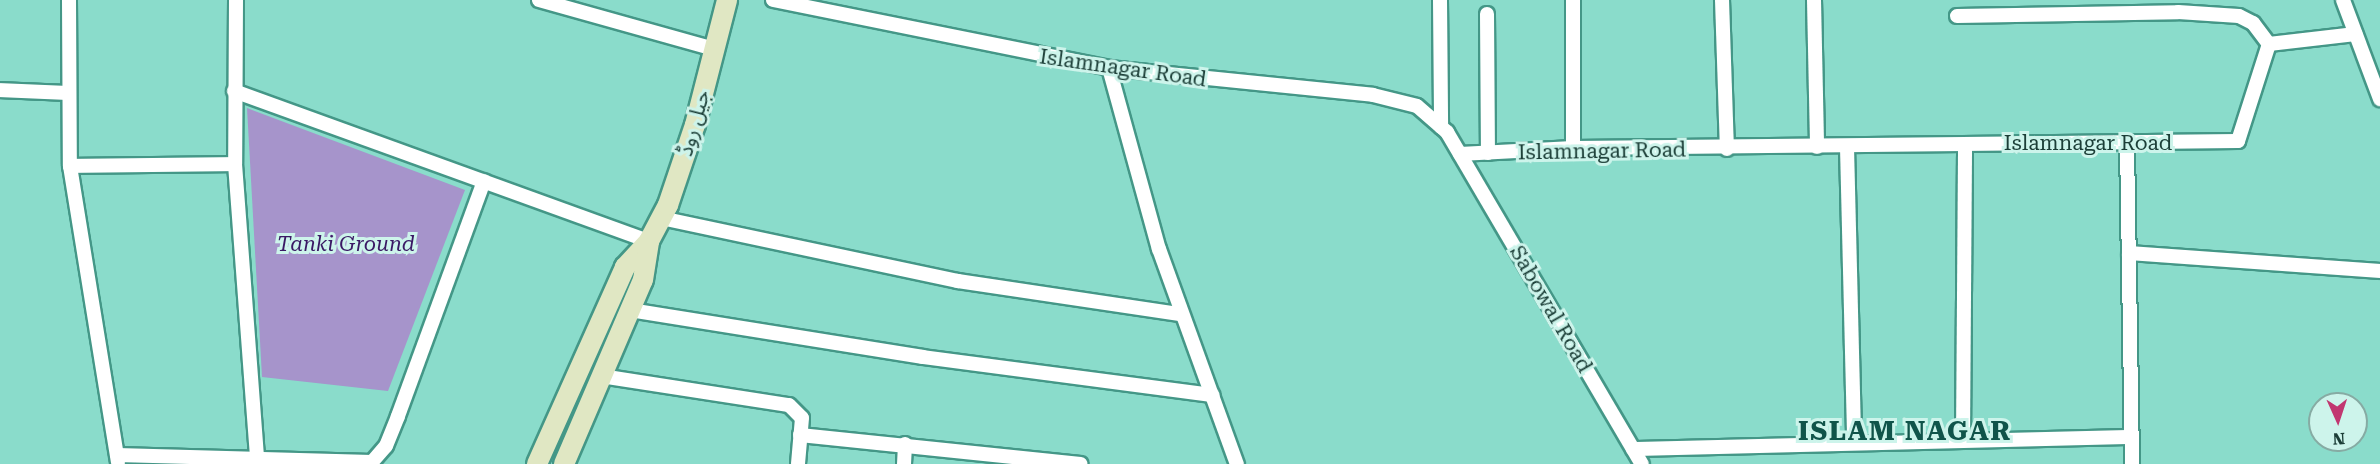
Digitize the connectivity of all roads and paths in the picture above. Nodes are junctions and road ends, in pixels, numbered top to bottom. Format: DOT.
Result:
graph roads {
  1 [pos="69,0"];
  2 [pos="236,0"];
  3 [pos="539,0"];
  4 [pos="727,0"];
  5 [pos="773,0"];
  6 [pos="1440,0"];
  7 [pos="1573,0"];
  8 [pos="1722,0"];
  9 [pos="1814,0"];
  10 [pos="2343,0"];
  11 [pos="2084,6"];
  12 [pos="1487,14"];
  13 [pos="1957,16"];
  14 [pos="2355,34"];
  15 [pos="2269,44"];
  16 [pos="714,49"];
  17 [pos="1109,68"];
  18 [pos="0,90"];
  19 [pos="234,91"];
  20 [pos="67,93"];
  21 [pos="2380,99"];
  22 [pos="1441,127"];
  23 [pos="2127,143"];
  24 [pos="1965,144"];
  25 [pos="1817,147"];
  26 [pos="1846,147"];
  27 [pos="1573,148"];
  28 [pos="1727,149"];
  29 [pos="1488,153"];
  30 [pos="1460,154"];
  31 [pos="235,164"];
  32 [pos="70,166"];
  33 [pos="484,181"];
  34 [pos="661,218"];
  35 [pos="649,241"];
  36 [pos="2129,253"];
  37 [pos="2380,271"];
  38 [pos="630,310"];
  39 [pos="1180,314"];
  40 [pos="601,376"];
  41 [pos="1213,395"];
  42 [pos="800,435"];
  43 [pos="2131,437"];
  44 [pos="1963,439"];
  45 [pos="1854,443"];
  46 [pos="905,444"];
  47 [pos="1633,449"];
  48 [pos="257,458"];
  49 [pos="117,459"];
  50 [pos="537,464"];
  51 [pos="564,464"];
  52 [pos="798,464"];
  53 [pos="904,464"];
  54 [pos="1081,464"];
  55 [pos="1237,464"];
  56 [pos="1642,464"];
  57 [pos="2132,464"];
  1 -- 20 [label="street"];
  2 -- 19 [label="street"];
  3 -- 16 [label="street"];
  4 -- 16 [label="main road, جیل روڈ"];
  5 -- 17 [label="street, Islamnagar Road"];
  6 -- 22 [label="street"];
  7 -- 27 [label="street"];
  8 -- 28 [label="street"];
  9 -- 25 [label="street"];
  10 -- 14 [label="street"];
  11 -- 13 [label="street"];
  11 -- 15 [label="street"];
  12 -- 29 [label="street"];
  14 -- 15 [label="street"];
  14 -- 21 [label="street"];
  15 -- 23 [label="street, Islamnagar Road"];
  16 -- 34 [label="main road, جیل روڈ"];
  17 -- 22 [label="street, Islamnagar Road"];
  17 -- 39 [label="street"];
  18 -- 20 [label="street"];
  19 -- 31 [label="street"];
  19 -- 33 [label="street"];
  20 -- 32 [label="street"];
  22 -- 30 [label="street, Islamnagar Road"];
  23 -- 24 [label="street, Islamnagar Road"];
  23 -- 36 [label="street"];
  24 -- 26 [label="street, Islamnagar Road"];
  24 -- 44 [label="street"];
  25 -- 26 [label="street, Islamnagar Road"];
  25 -- 28 [label="street, Islamnagar Road"];
  26 -- 45 [label="street"];
  27 -- 28 [label="street, Islamnagar Road"];
  27 -- 29 [label="street, Islamnagar Road"];
  29 -- 30 [label="street, Islamnagar Road"];
  30 -- 47 [label="street, Sabowal Road"];
  31 -- 32 [label="street"];
  31 -- 48 [label="street"];
  32 -- 49 [label="street"];
  33 -- 35 [label="street"];
  33 -- 48 [label="street"];
  34 -- 35 [label="main road, جیل روڈ"];
  34 -- 39 [label="street"];
  35 -- 38 [label="main road"];
  35 -- 50 [label="main road"];
  36 -- 37 [label="street"];
  36 -- 43 [label="street"];
  38 -- 40 [label="main road"];
  38 -- 41 [label="street"];
  39 -- 41 [label="street"];
  40 -- 42 [label="street"];
  40 -- 51 [label="main road"];
  41 -- 55 [label="street"];
  42 -- 46 [label="street"];
  42 -- 52 [label="street"];
  43 -- 44 [label="street"];
  43 -- 57 [label="street"];
  44 -- 45 [label="street"];
  45 -- 47 [label="street"];
  46 -- 53 [label="street"];
  46 -- 54 [label="street"];
  47 -- 56 [label="street, Sabowal Road"];
  48 -- 49 [label="street"];
}
